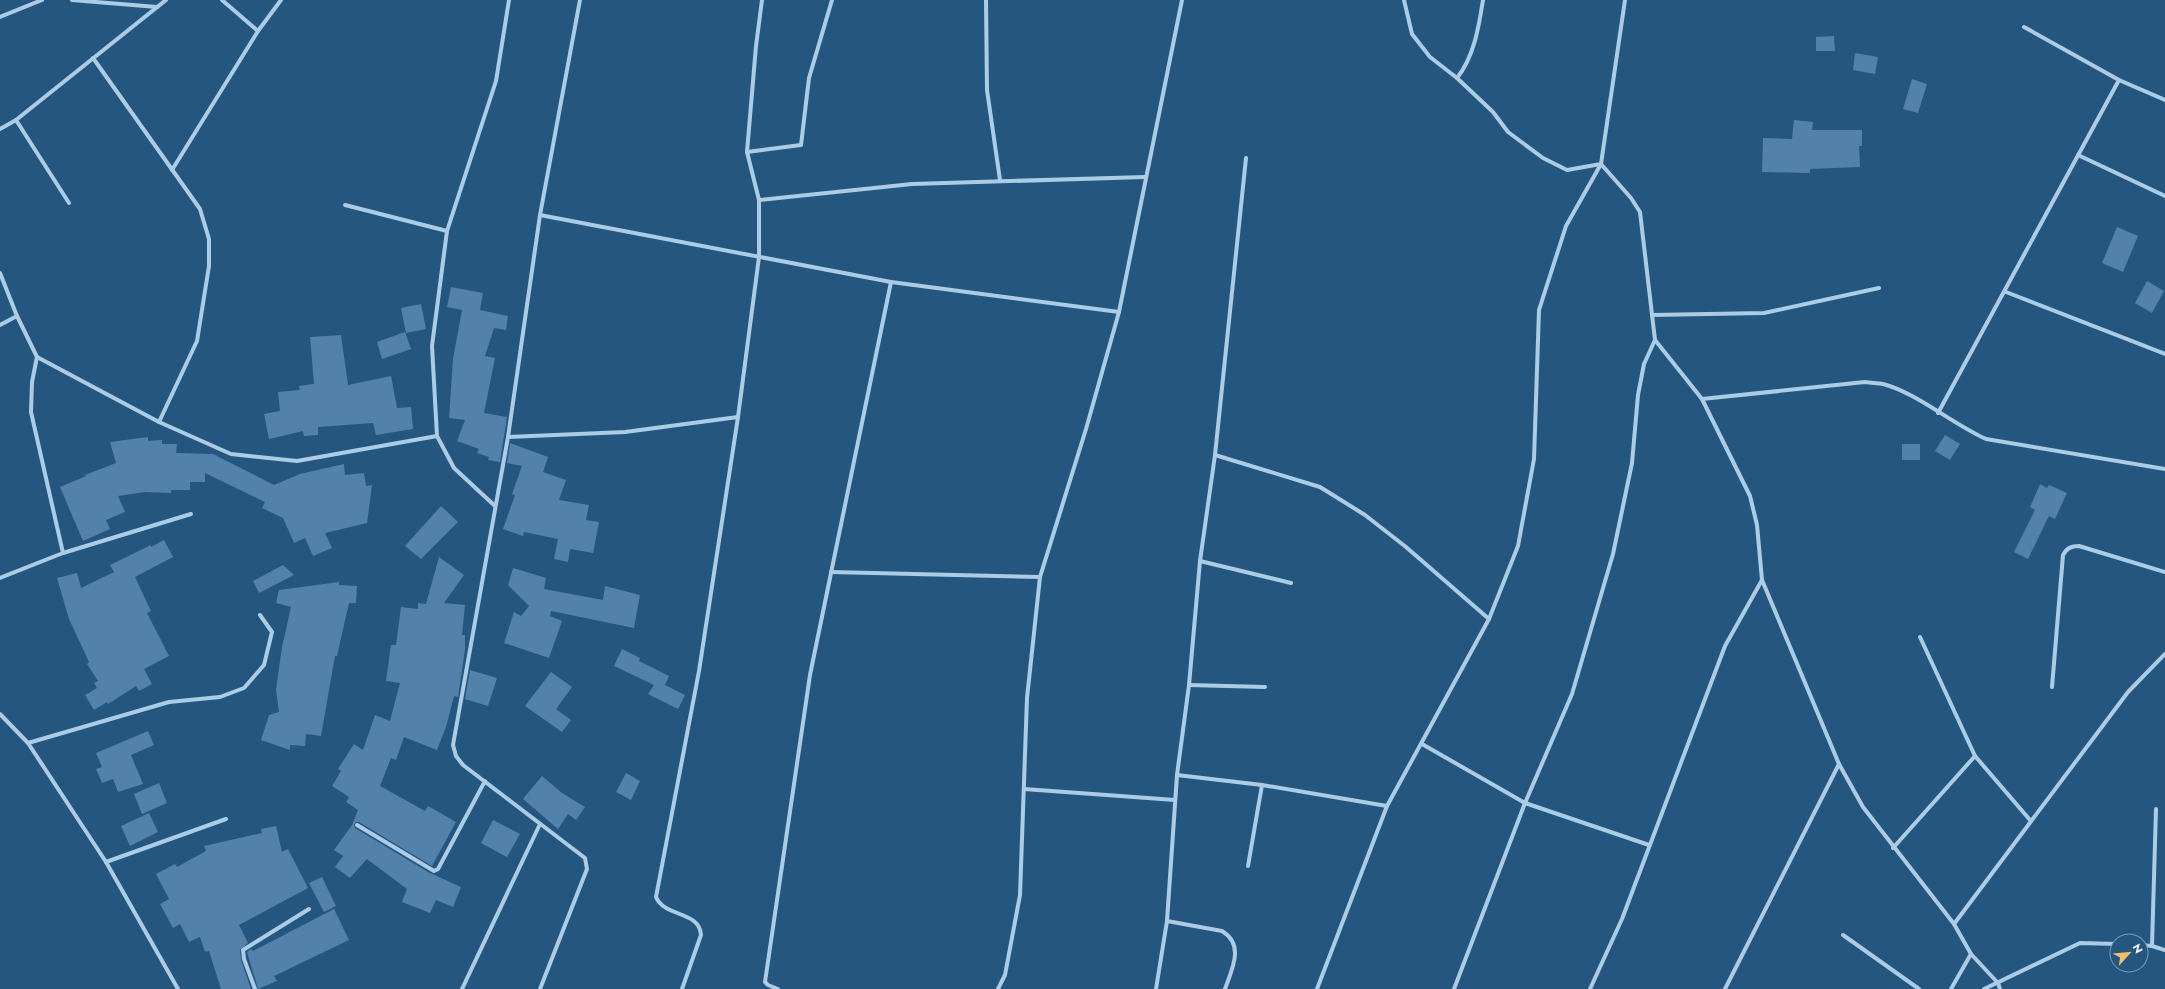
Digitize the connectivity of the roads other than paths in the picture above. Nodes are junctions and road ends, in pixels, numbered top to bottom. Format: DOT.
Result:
graph roads {
  1 [pos="42,0"];
  2 [pos="72,0"];
  3 [pos="166,0"];
  4 [pos="222,0"];
  5 [pos="280,0"];
  6 [pos="509,0"];
  7 [pos="580,0"];
  8 [pos="762,0"];
  9 [pos="832,0"];
  10 [pos="986,0"];
  11 [pos="1182,0"];
  12 [pos="1404,0"];
  13 [pos="1483,0"];
  14 [pos="1625,0"];
  15 [pos="156,7"];
  16 [pos="0,17"];
  17 [pos="2024,28"];
  18 [pos="258,31"];
  19 [pos="93,58"];
  20 [pos="1457,78"];
  21 [pos="2119,80"];
  22 [pos="2165,100"];
  23 [pos="16,120"];
  24 [pos="0,129"];
  25 [pos="747,152"];
  26 [pos="2078,155"];
  27 [pos="1246,158"];
  28 [pos="1601,164"];
  29 [pos="172,170"];
  30 [pos="1145,177"];
  31 [pos="1000,180"];
  32 [pos="2165,196"];
  33 [pos="759,200"];
  34 [pos="69,203"];
  35 [pos="345,205"];
  36 [pos="540,215"];
  37 [pos="447,231"];
  38 [pos="759,256"];
  39 [pos="0,273"];
  40 [pos="891,282"];
  41 [pos="1879,288"];
  42 [pos="2006,292"];
  43 [pos="1119,312"];
  44 [pos="1652,315"];
  45 [pos="17,316"];
  46 [pos="0,325"];
  47 [pos="1655,340"];
  48 [pos="2165,354"];
  49 [pos="38,357"];
  50 [pos="1702,399"];
  51 [pos="1938,413"];
  52 [pos="738,417"];
  53 [pos="159,422"];
  54 [pos="437,436"];
  55 [pos="508,437"];
  56 [pos="1215,455"];
  57 [pos="2165,469"];
  58 [pos="495,506"];
  59 [pos="191,514"];
  60 [pos="62,553"];
  61 [pos="1200,561"];
  62 [pos="831,572"];
  63 [pos="2165,572"];
  64 [pos="1040,577"];
  65 [pos="0,578"];
  66 [pos="1762,580"];
  67 [pos="1291,583"];
  68 [pos="260,615"];
  69 [pos="1489,619"];
  70 [pos="1920,637"];
  71 [pos="2165,654"];
  72 [pos="1189,685"];
  73 [pos="1265,687"];
  74 [pos="2052,687"];
  75 [pos="0,714"];
  76 [pos="28,743"];
  77 [pos="1422,744"];
  78 [pos="1976,756"];
  79 [pos="1839,764"];
  80 [pos="1177,775"];
  81 [pos="485,781"];
  82 [pos="1262,785"];
  83 [pos="1024,789"];
  84 [pos="1175,800"];
  85 [pos="1525,803"];
  86 [pos="1387,806"];
  87 [pos="2156,809"];
  88 [pos="226,819"];
  89 [pos="2030,820"];
  90 [pos="540,824"];
  91 [pos="357,825"];
  92 [pos="1649,844"];
  93 [pos="1893,848"];
  94 [pos="106,862"];
  95 [pos="1248,866"];
  96 [pos="309,909"];
  97 [pos="1167,921"];
  98 [pos="1954,924"];
  99 [pos="1843,935"];
  100 [pos="2109,944"];
  101 [pos="2149,946"];
  102 [pos="2152,946"];
  103 [pos="2165,950"];
  104 [pos="1971,954"];
  105 [pos="1998,983"];
  106 [pos="178,989"];
  107 [pos="255,989"];
  108 [pos="462,989"];
  109 [pos="540,989"];
  110 [pos="682,989"];
  111 [pos="778,989"];
  112 [pos="998,989"];
  113 [pos="1156,989"];
  114 [pos="1225,989"];
  115 [pos="1317,989"];
  116 [pos="1454,989"];
  117 [pos="1590,989"];
  118 [pos="1725,989"];
  119 [pos="1919,989"];
  120 [pos="1952,989"];
  121 [pos="1984,989"];
  122 [pos="2000,989"];
  1 -- 16 [label="street"];
  2 -- 15 [label="street"];
  3 -- 15 [label="street"];
  4 -- 18 [label="street"];
  5 -- 18 [label="street"];
  6 -- 37 [label="street"];
  7 -- 36 [label="street"];
  8 -- 25 [label="street"];
  9 -- 25 [label="street"];
  10 -- 31 [label="street"];
  11 -- 30 [label="street"];
  12 -- 20 [label="street"];
  13 -- 20 [label="street"];
  14 -- 28 [label="street"];
  15 -- 19 [label="street"];
  17 -- 21 [label="street"];
  18 -- 29 [label="street"];
  19 -- 23 [label="street"];
  19 -- 29 [label="street"];
  20 -- 28 [label="street"];
  21 -- 22 [label="street"];
  21 -- 26 [label="street"];
  23 -- 24 [label="street"];
  23 -- 34 [label="street"];
  25 -- 33 [label="street"];
  26 -- 32 [label="street"];
  26 -- 42 [label="street"];
  27 -- 56 [label="street"];
  28 -- 44 [label="street"];
  28 -- 69 [label="street"];
  29 -- 53 [label="street"];
  30 -- 31 [label="street"];
  30 -- 43 [label="street"];
  31 -- 33 [label="street"];
  33 -- 38 [label="street"];
  35 -- 37 [label="street"];
  36 -- 38 [label="street"];
  36 -- 55 [label="street"];
  37 -- 54 [label="street"];
  38 -- 40 [label="street"];
  38 -- 52 [label="street"];
  39 -- 45 [label="street"];
  40 -- 43 [label="street"];
  40 -- 62 [label="street"];
  41 -- 44 [label="street"];
  42 -- 48 [label="street"];
  42 -- 51 [label="street"];
  43 -- 64 [label="street"];
  44 -- 47 [label="street"];
  45 -- 46 [label="street"];
  45 -- 49 [label="street"];
  47 -- 50 [label="street"];
  47 -- 85 [label="street"];
  49 -- 53 [label="street"];
  49 -- 60 [label="street"];
  50 -- 51 [label="street"];
  50 -- 66 [label="street"];
  51 -- 57 [label="street"];
  52 -- 55 [label="street"];
  52 -- 110 [label="street"];
  53 -- 54 [label="street"];
  54 -- 58 [label="street"];
  55 -- 58 [label="street"];
  56 -- 61 [label="street"];
  56 -- 69 [label="street"];
  58 -- 81 [label="street"];
  59 -- 60 [label="street"];
  60 -- 65 [label="street"];
  61 -- 67 [label="street"];
  61 -- 72 [label="street"];
  62 -- 64 [label="street"];
  62 -- 111 [label="street"];
  63 -- 74 [label="street"];
  64 -- 83 [label="street"];
  66 -- 79 [label="street"];
  66 -- 92 [label="street"];
  68 -- 76 [label="street"];
  69 -- 77 [label="street"];
  70 -- 78 [label="street"];
  71 -- 89 [label="street"];
  72 -- 73 [label="street"];
  72 -- 80 [label="street"];
  75 -- 76 [label="street"];
  76 -- 94 [label="street"];
  77 -- 85 [label="street"];
  77 -- 86 [label="street"];
  78 -- 89 [label="street"];
  78 -- 93 [label="street"];
  79 -- 93 [label="street"];
  79 -- 118 [label="street"];
  80 -- 82 [label="street"];
  80 -- 84 [label="street"];
  81 -- 90 [label="street"];
  81 -- 91 [label="street"];
  82 -- 86 [label="street"];
  82 -- 95 [label="street"];
  83 -- 84 [label="street"];
  83 -- 112 [label="street"];
  84 -- 97 [label="street"];
  85 -- 92 [label="street"];
  85 -- 116 [label="street"];
  86 -- 115 [label="street"];
  87 -- 102 [label="street"];
  88 -- 94 [label="street"];
  89 -- 98 [label="street"];
  90 -- 108 [label="street"];
  90 -- 109 [label="street"];
  92 -- 117 [label="street"];
  93 -- 98 [label="street"];
  94 -- 106 [label="street"];
  96 -- 107 [label="street"];
  97 -- 113 [label="street"];
  97 -- 114 [label="street"];
  98 -- 104 [label="street"];
  99 -- 119 [label="street"];
  100 -- 105 [label="street"];
  101 -- 102 [label="street"];
  102 -- 103 [label="street"];
  104 -- 105 [label="street"];
  104 -- 120 [label="street"];
  105 -- 121 [label="street"];
  105 -- 122 [label="street"];
}
